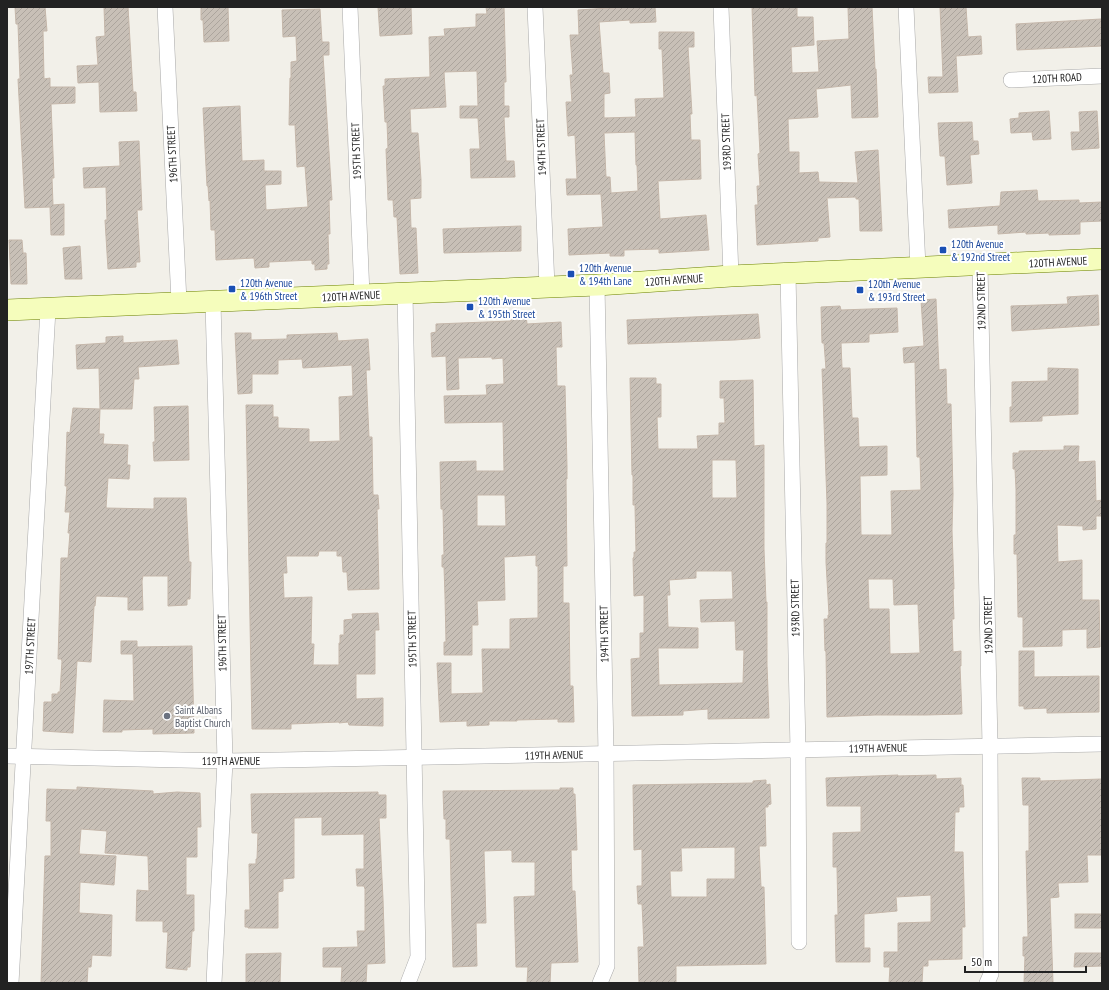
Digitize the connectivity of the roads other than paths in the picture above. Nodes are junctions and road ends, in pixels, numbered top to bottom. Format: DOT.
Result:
graph roads {
  1 [pos="165,7"];
  2 [pos="350,7"];
  3 [pos="535,7"];
  4 [pos="721,7"];
  5 [pos="906,7"];
  6 [pos="1102,76"];
  7 [pos="1011,80"];
  8 [pos="1102,260"];
  9 [pos="980,266"];
  10 [pos="918,267"];
  11 [pos="788,274"];
  12 [pos="731,276"];
  13 [pos="597,284"];
  14 [pos="547,286"];
  15 [pos="404,293"];
  16 [pos="362,295"];
  17 [pos="179,302"];
  18 [pos="213,302"];
  19 [pos="48,309"];
  20 [pos="7,310"];
  21 [pos="1102,744"];
  22 [pos="990,746"];
  23 [pos="798,750"];
  24 [pos="606,754"];
  25 [pos="7,756"];
  26 [pos="24,757"];
  27 [pos="415,758"];
  28 [pos="225,761"];
  29 [pos="799,942"];
  30 [pos="11,983"];
  31 [pos="214,983"];
  32 [pos="408,983"];
  33 [pos="600,983"];
  34 [pos="987,983"];
  1 -- 17 [label="street, 196TH STREET"];
  2 -- 16 [label="street, 195TH STREET"];
  3 -- 14 [label="street, 194TH STREET"];
  4 -- 12 [label="street, 193RD STREET"];
  5 -- 10 [label="street"];
  6 -- 7 [label="street, 120TH ROAD"];
  8 -- 9 [label="street, 120TH AVENUE"];
  9 -- 10 [label="street, 120TH AVENUE"];
  9 -- 22 [label="street, 192ND STREET"];
  10 -- 11 [label="street, 120TH AVENUE"];
  11 -- 12 [label="street, 120TH AVENUE"];
  11 -- 23 [label="street, 193RD STREET"];
  12 -- 13 [label="street, 120TH AVENUE"];
  13 -- 14 [label="street, 120TH AVENUE"];
  13 -- 24 [label="street, 194TH STREET"];
  14 -- 15 [label="street, 120TH AVENUE"];
  15 -- 16 [label="street, 120TH AVENUE"];
  15 -- 27 [label="street, 195TH STREET"];
  16 -- 18 [label="street, 120TH AVENUE"];
  17 -- 18 [label="street, 120TH AVENUE"];
  17 -- 19 [label="street, 120TH AVENUE"];
  18 -- 28 [label="street, 196TH STREET"];
  19 -- 20 [label="street, 120TH AVENUE"];
  19 -- 26 [label="street, 197TH STREET"];
  21 -- 22 [label="street, 119TH AVENUE"];
  22 -- 23 [label="street, 119TH AVENUE"];
  22 -- 34 [label="street, 192ND STREET"];
  23 -- 24 [label="street, 119TH AVENUE"];
  23 -- 29 [label="street, 193RD STREET"];
  24 -- 27 [label="street, 119TH AVENUE"];
  24 -- 33 [label="street, 194TH STREET"];
  25 -- 26 [label="street, 119TH AVENUE"];
  26 -- 28 [label="street, 119TH AVENUE"];
  26 -- 30 [label="street, 197TH STREET"];
  27 -- 28 [label="street, 119TH AVENUE"];
  27 -- 32 [label="street, 195TH STREET"];
  28 -- 31 [label="street, 196TH STREET"];
}
